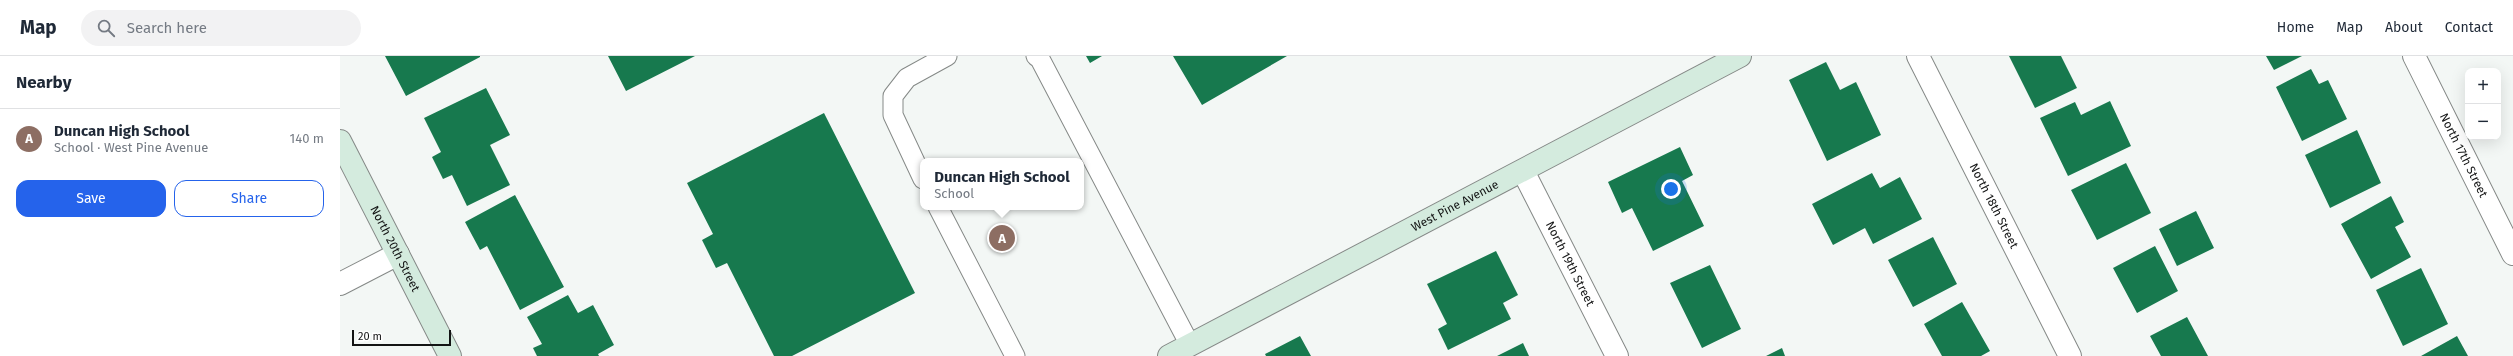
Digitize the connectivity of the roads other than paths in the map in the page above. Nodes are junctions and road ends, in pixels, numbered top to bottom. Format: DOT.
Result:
graph roads {
  1 [pos="947,56"];
  2 [pos="1036,56"];
  3 [pos="1740,56"];
  4 [pos="1918,56"];
  5 [pos="2414,56"];
  6 [pos="1716,61"];
  7 [pos="340,141"];
  8 [pos="1523,171"];
  9 [pos="920,173"];
  10 [pos="940,210"];
  11 [pos="398,254"];
  12 [pos="2513,254"];
  13 [pos="340,284"];
  14 [pos="1190,345"];
  15 [pos="450,356"];
  16 [pos="1015,356"];
  17 [pos="1170,356"];
  18 [pos="1617,356"];
  19 [pos="2070,356"];
  1 -- 9 [label="lane"];
  2 -- 14 [label="lane"];
  3 -- 6 [label="street, West Pine Avenue"];
  4 -- 19 [label="street, North 18th Street"];
  5 -- 12 [label="street, North 17th Street"];
  6 -- 8 [label="street, West Pine Avenue"];
  7 -- 11 [label="street, North 20th Street"];
  8 -- 14 [label="street, West Pine Avenue"];
  8 -- 18 [label="street, North 19th Street"];
  10 -- 16 [label="lane"];
  11 -- 13 [label="street"];
  11 -- 15 [label="street, North 20th Street"];
  14 -- 17 [label="street, West Pine Avenue"];
}
